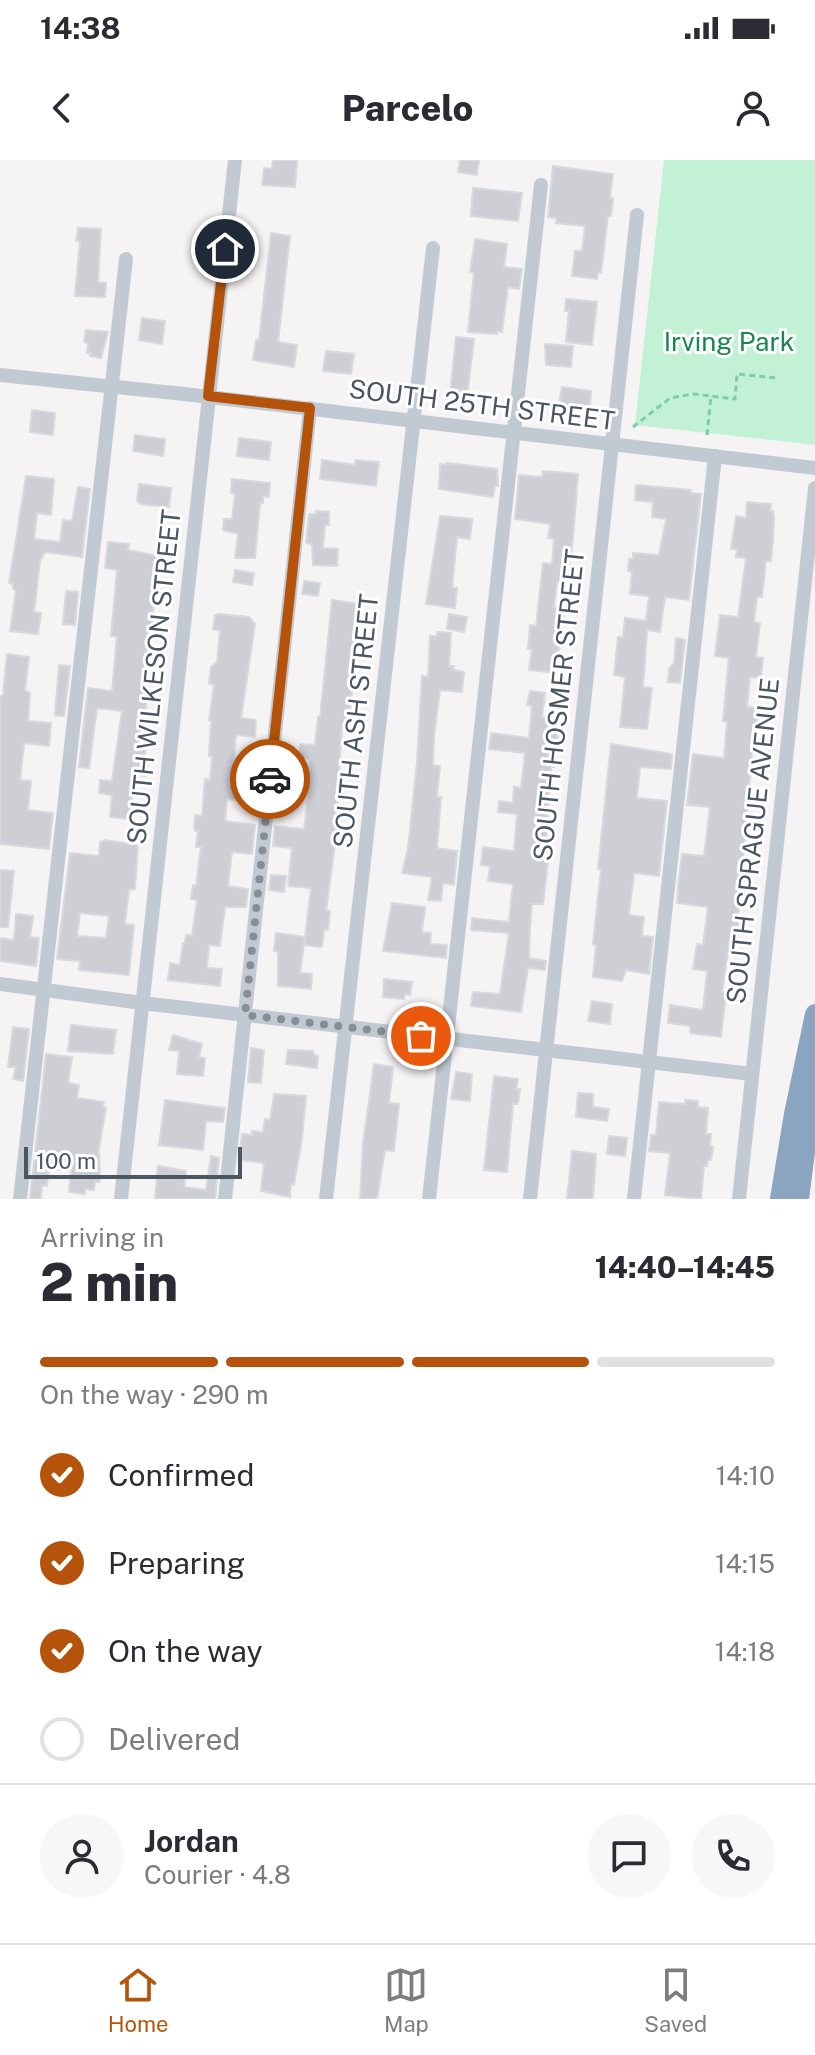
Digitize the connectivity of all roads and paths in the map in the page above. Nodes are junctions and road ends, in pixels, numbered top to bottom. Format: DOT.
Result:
graph roads {
  1 [pos="235,160"];
  2 [pos="541,185"];
  3 [pos="637,215"];
  4 [pos="433,248"];
  5 [pos="126,259"];
  6 [pos="0,375"];
  7 [pos="777,378"];
  8 [pos="113,386"];
  9 [pos="208,396"];
  10 [pos="711,396"];
  11 [pos="310,408"];
  12 [pos="414,421"];
  13 [pos="633,427"];
  14 [pos="513,433"];
  15 [pos="707,435"];
  16 [pos="611,445"];
  17 [pos="715,456"];
  18 [pos="815,468"];
  19 [pos="815,488"];
  20 [pos="0,984"];
  21 [pos="42,990"];
  22 [pos="142,1003"];
  23 [pos="815,1014"];
  24 [pos="245,1015"];
  25 [pos="345,1027"];
  26 [pos="446,1039"];
  27 [pos="547,1051"];
  28 [pos="649,1063"];
  29 [pos="815,1073"];
  30 [pos="752,1074"];
  31 [pos="20,1199"];
  32 [pos="121,1199"];
  33 [pos="225,1199"];
  34 [pos="326,1199"];
  35 [pos="429,1199"];
  36 [pos="530,1199"];
  37 [pos="634,1199"];
  38 [pos="739,1199"];
  39 [pos="780,1199"];
  40 [pos="799,1199"];
  1 -- 9 [label="street, SOUTH WILKESON STREET"];
  2 -- 14 [label="street"];
  3 -- 16 [label="street, SOUTH HOSMER STREET"];
  4 -- 12 [label="street, SOUTH ASH STREET"];
  5 -- 8 [label="street"];
  6 -- 8 [label="street, SOUTH 25TH STREET"];
  7 -- 10 [label="path"];
  8 -- 9 [label="street, SOUTH 25TH STREET"];
  8 -- 21 [label="street"];
  9 -- 11 [label="street, SOUTH 25TH STREET"];
  9 -- 22 [label="street, SOUTH WILKESON STREET"];
  10 -- 13 [label="path"];
  10 -- 15 [label="path"];
  11 -- 12 [label="street, SOUTH 25TH STREET"];
  11 -- 24 [label="street"];
  12 -- 14 [label="street, SOUTH 25TH STREET"];
  12 -- 25 [label="street, SOUTH ASH STREET"];
  14 -- 16 [label="street, SOUTH 25TH STREET"];
  14 -- 26 [label="street"];
  16 -- 17 [label="street, SOUTH 25TH STREET"];
  16 -- 27 [label="street, SOUTH HOSMER STREET"];
  17 -- 18 [label="street, SOUTH 25TH STREET"];
  17 -- 28 [label="street"];
  19 -- 30 [label="street, SOUTH SPRAGUE AVENUE"];
  20 -- 21 [label="street"];
  21 -- 22 [label="street"];
  21 -- 31 [label="street"];
  22 -- 24 [label="street"];
  22 -- 32 [label="street, SOUTH WILKESON STREET"];
  23 -- 39 [label="highway"];
  24 -- 25 [label="street"];
  24 -- 33 [label="street"];
  25 -- 26 [label="street"];
  25 -- 34 [label="street, SOUTH ASH STREET"];
  26 -- 27 [label="street"];
  26 -- 35 [label="street"];
  27 -- 28 [label="street"];
  27 -- 36 [label="street, SOUTH HOSMER STREET"];
  28 -- 30 [label="street"];
  28 -- 37 [label="street"];
  29 -- 40 [label="highway"];
  30 -- 38 [label="street, SOUTH SPRAGUE AVENUE"];
}
